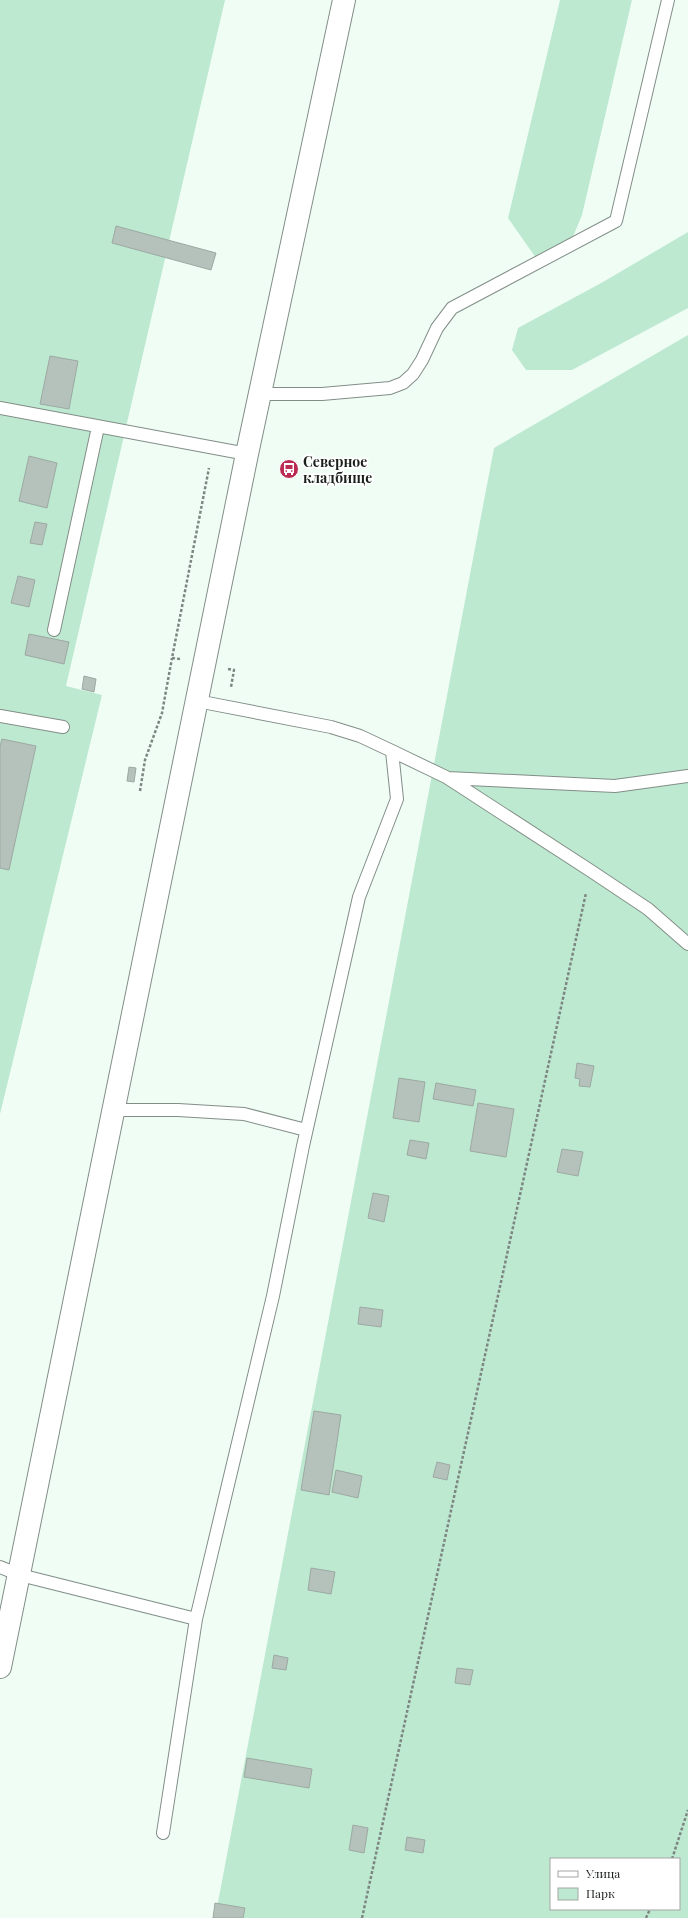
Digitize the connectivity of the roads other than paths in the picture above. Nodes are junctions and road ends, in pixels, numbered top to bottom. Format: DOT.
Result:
graph roads {
  1 [pos="344,0"];
  2 [pos="668,0"];
  3 [pos="260,394"];
  4 [pos="0,408"];
  5 [pos="98,427"];
  6 [pos="247,454"];
  7 [pos="54,630"];
  8 [pos="197,701"];
  9 [pos="0,716"];
  10 [pos="63,727"];
  11 [pos="392,751"];
  12 [pos="688,776"];
  13 [pos="446,777"];
  14 [pos="688,944"];
  15 [pos="114,1110"];
  16 [pos="306,1130"];
  17 [pos="10,1571"];
  18 [pos="196,1619"];
  19 [pos="0,1667"];
  20 [pos="163,1833"];
  1 -- 3 [label="main road"];
  2 -- 3 [label="lane"];
  3 -- 6 [label="main road"];
  4 -- 5 [label="lane"];
  5 -- 6 [label="lane"];
  5 -- 7 [label="lane"];
  6 -- 8 [label="main road"];
  8 -- 11 [label="lane"];
  8 -- 15 [label="main road"];
  9 -- 10 [label="lane"];
  11 -- 13 [label="lane"];
  11 -- 16 [label="lane"];
  12 -- 13 [label="lane"];
  13 -- 14 [label="lane"];
  15 -- 16 [label="lane"];
  15 -- 17 [label="main road"];
  16 -- 18 [label="lane"];
  17 -- 18 [label="lane"];
  17 -- 19 [label="main road"];
  18 -- 20 [label="lane"];
}
